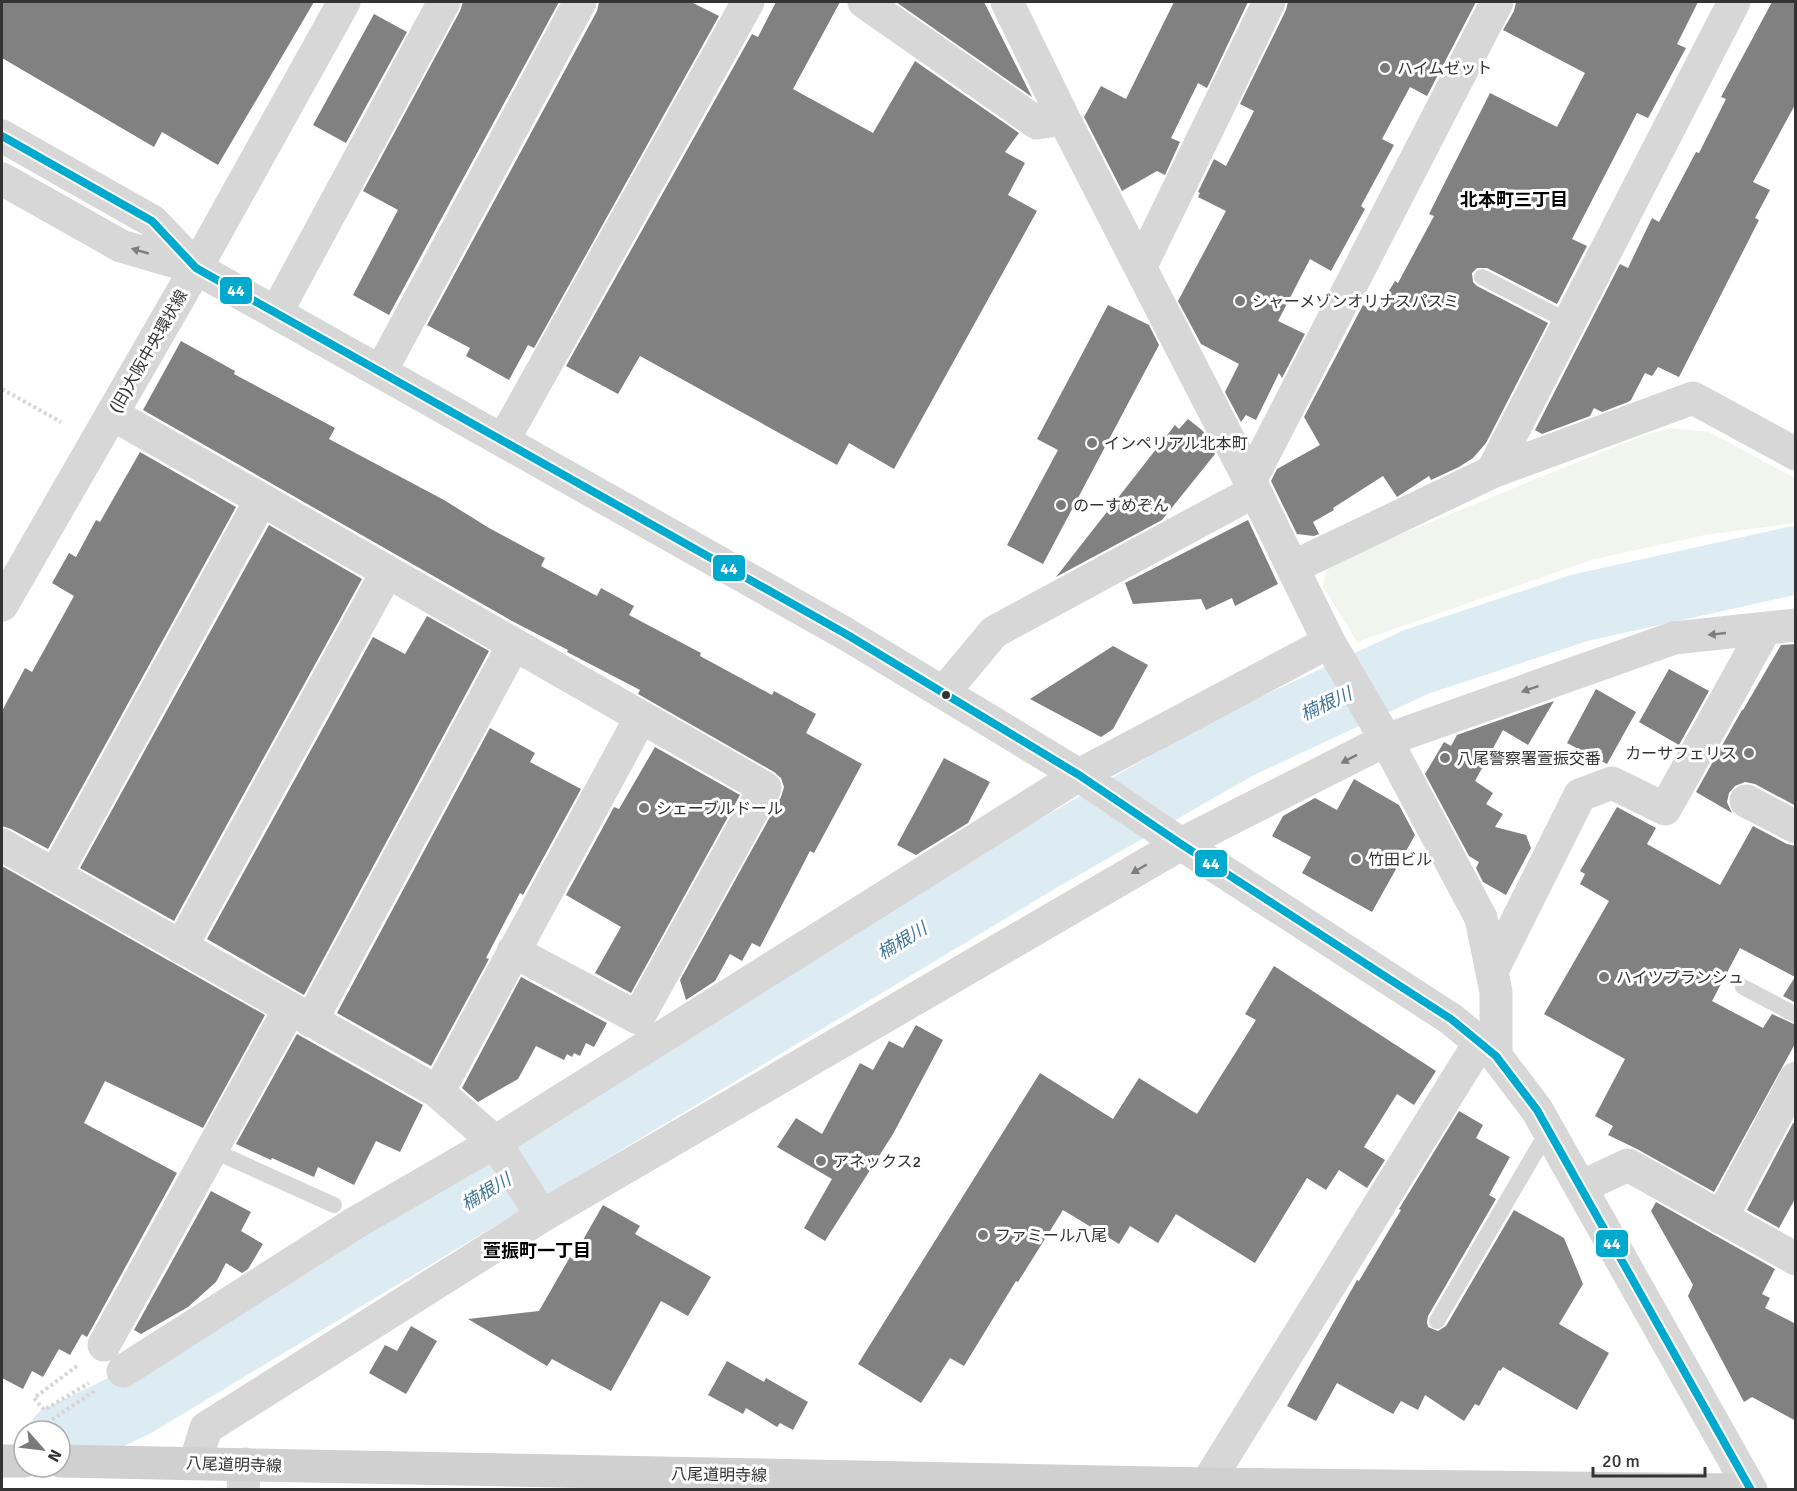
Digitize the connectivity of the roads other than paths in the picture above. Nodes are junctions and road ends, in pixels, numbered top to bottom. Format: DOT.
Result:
graph roads {
  1 [pos="344,2"];
  2 [pos="444,2"];
  3 [pos="580,2"];
  4 [pos="748,2"];
  5 [pos="864,2"];
  6 [pos="1269,2"];
  7 [pos="1497,2"];
  8 [pos="1734,2"];
  9 [pos="1016,7"];
  10 [pos="1064,119"];
  11 [pos="2,136"];
  12 [pos="2,179"];
  13 [pos="1141,266"];
  14 [pos="196,268"];
  15 [pos="1482,277"];
  16 [pos="276,313"];
  17 [pos="1569,322"];
  18 [pos="381,371"];
  19 [pos="112,414"];
  20 [pos="504,439"];
  21 [pos="1796,454"];
  22 [pos="1492,472"];
  23 [pos="1252,486"];
  24 [pos="261,500"];
  25 [pos="1293,567"];
  26 [pos="387,572"];
  27 [pos="2,605"];
  28 [pos="1780,627"];
  29 [pos="1329,642"];
  30 [pos="514,644"];
  31 [pos="944,692"];
  32 [pos="641,717"];
  33 [pos="1386,740"];
  34 [pos="1085,779"];
  35 [pos="1746,801"];
  36 [pos="1796,827"];
  37 [pos="1172,838"];
  38 [pos="2,845"];
  39 [pos="55,875"];
  40 [pos="181,947"];
  41 [pos="513,951"];
  42 [pos="1492,971"];
  43 [pos="1743,987"];
  44 [pos="300,1015"];
  45 [pos="1796,1015"];
  46 [pos="1488,1049"];
  47 [pos="1796,1078"];
  48 [pos="438,1092"];
  49 [pos="1549,1129"];
  50 [pos="495,1142"];
  51 [pos="212,1150"];
  52 [pos="1581,1187"];
  53 [pos="334,1205"];
  54 [pos="542,1216"];
  55 [pos="1721,1218"];
  56 [pos="1796,1259"];
  57 [pos="1437,1321"];
  58 [pos="104,1345"];
  59 [pos="113,1378"];
  60 [pos="72,1461"];
  61 [pos="195,1463"];
  62 [pos="244,1477"];
  63 [pos="1205,1486"];
  64 [pos="1739,1490"];
  65 [pos="1751,1490"];
  1 -- 14 [label="street, (旧)大阪中央環状線"];
  2 -- 16 [label="street"];
  3 -- 18 [label="street"];
  4 -- 20 [label="street"];
  5 -- 10 [label="street"];
  6 -- 13 [label="street"];
  7 -- 23 [label="street"];
  8 -- 17 [label="street"];
  9 -- 10 [label="street"];
  10 -- 13 [label="street"];
  11 -- 14 [label="street"];
  14 -- 12 [label="street, one-way"];
  13 -- 23 [label="street"];
  14 -- 16 [label="street"];
  14 -- 19 [label="street, (旧)大阪中央環状線"];
  15 -- 17 [label="lane"];
  16 -- 18 [label="street"];
  17 -- 22 [label="street"];
  18 -- 20 [label="street"];
  19 -- 24 [label="street"];
  19 -- 27 [label="street, (旧)大阪中央環状線"];
  20 -- 31 [label="street"];
  21 -- 22 [label="street"];
  22 -- 25 [label="street"];
  23 -- 25 [label="street"];
  23 -- 31 [label="street"];
  24 -- 26 [label="street"];
  24 -- 39 [label="street"];
  25 -- 29 [label="street"];
  26 -- 30 [label="street"];
  26 -- 40 [label="street"];
  28 -- 33 [label="street, one-way"];
  28 -- 42 [label="street"];
  29 -- 33 [label="street"];
  29 -- 34 [label="street"];
  30 -- 32 [label="street"];
  30 -- 44 [label="street"];
  31 -- 34 [label="street"];
  32 -- 41 [label="street"];
  32 -- 41 [label="street"];
  33 -- 37 [label="street, one-way"];
  33 -- 42 [label="street"];
  34 -- 37 [label="street"];
  34 -- 50 [label="street"];
  35 -- 36 [label="street"];
  37 -- 46 [label="street"];
  37 -- 54 [label="street, one-way"];
  38 -- 39 [label="street"];
  39 -- 40 [label="street"];
  40 -- 44 [label="street"];
  41 -- 48 [label="street"];
  42 -- 46 [label="street"];
  43 -- 45 [label="lane"];
  44 -- 48 [label="street"];
  44 -- 51 [label="street"];
  46 -- 49 [label="street"];
  46 -- 63 [label="street"];
  47 -- 55 [label="street"];
  48 -- 50 [label="street"];
  49 -- 52 [label="street"];
  49 -- 57 [label="lane"];
  50 -- 54 [label="street"];
  50 -- 59 [label="street"];
  51 -- 53 [label="lane"];
  51 -- 58 [label="street"];
  52 -- 55 [label="street"];
  52 -- 65 [label="street"];
  54 -- 61 [label="street"];
  55 -- 56 [label="street"];
  60 -- 61 [label="main road, 八尾道明寺線"];
  61 -- 62 [label="main road, 八尾道明寺線"];
  62 -- 63 [label="main road, 八尾道明寺線"];
  63 -- 64 [label="main road, 八尾道明寺線"];
}
